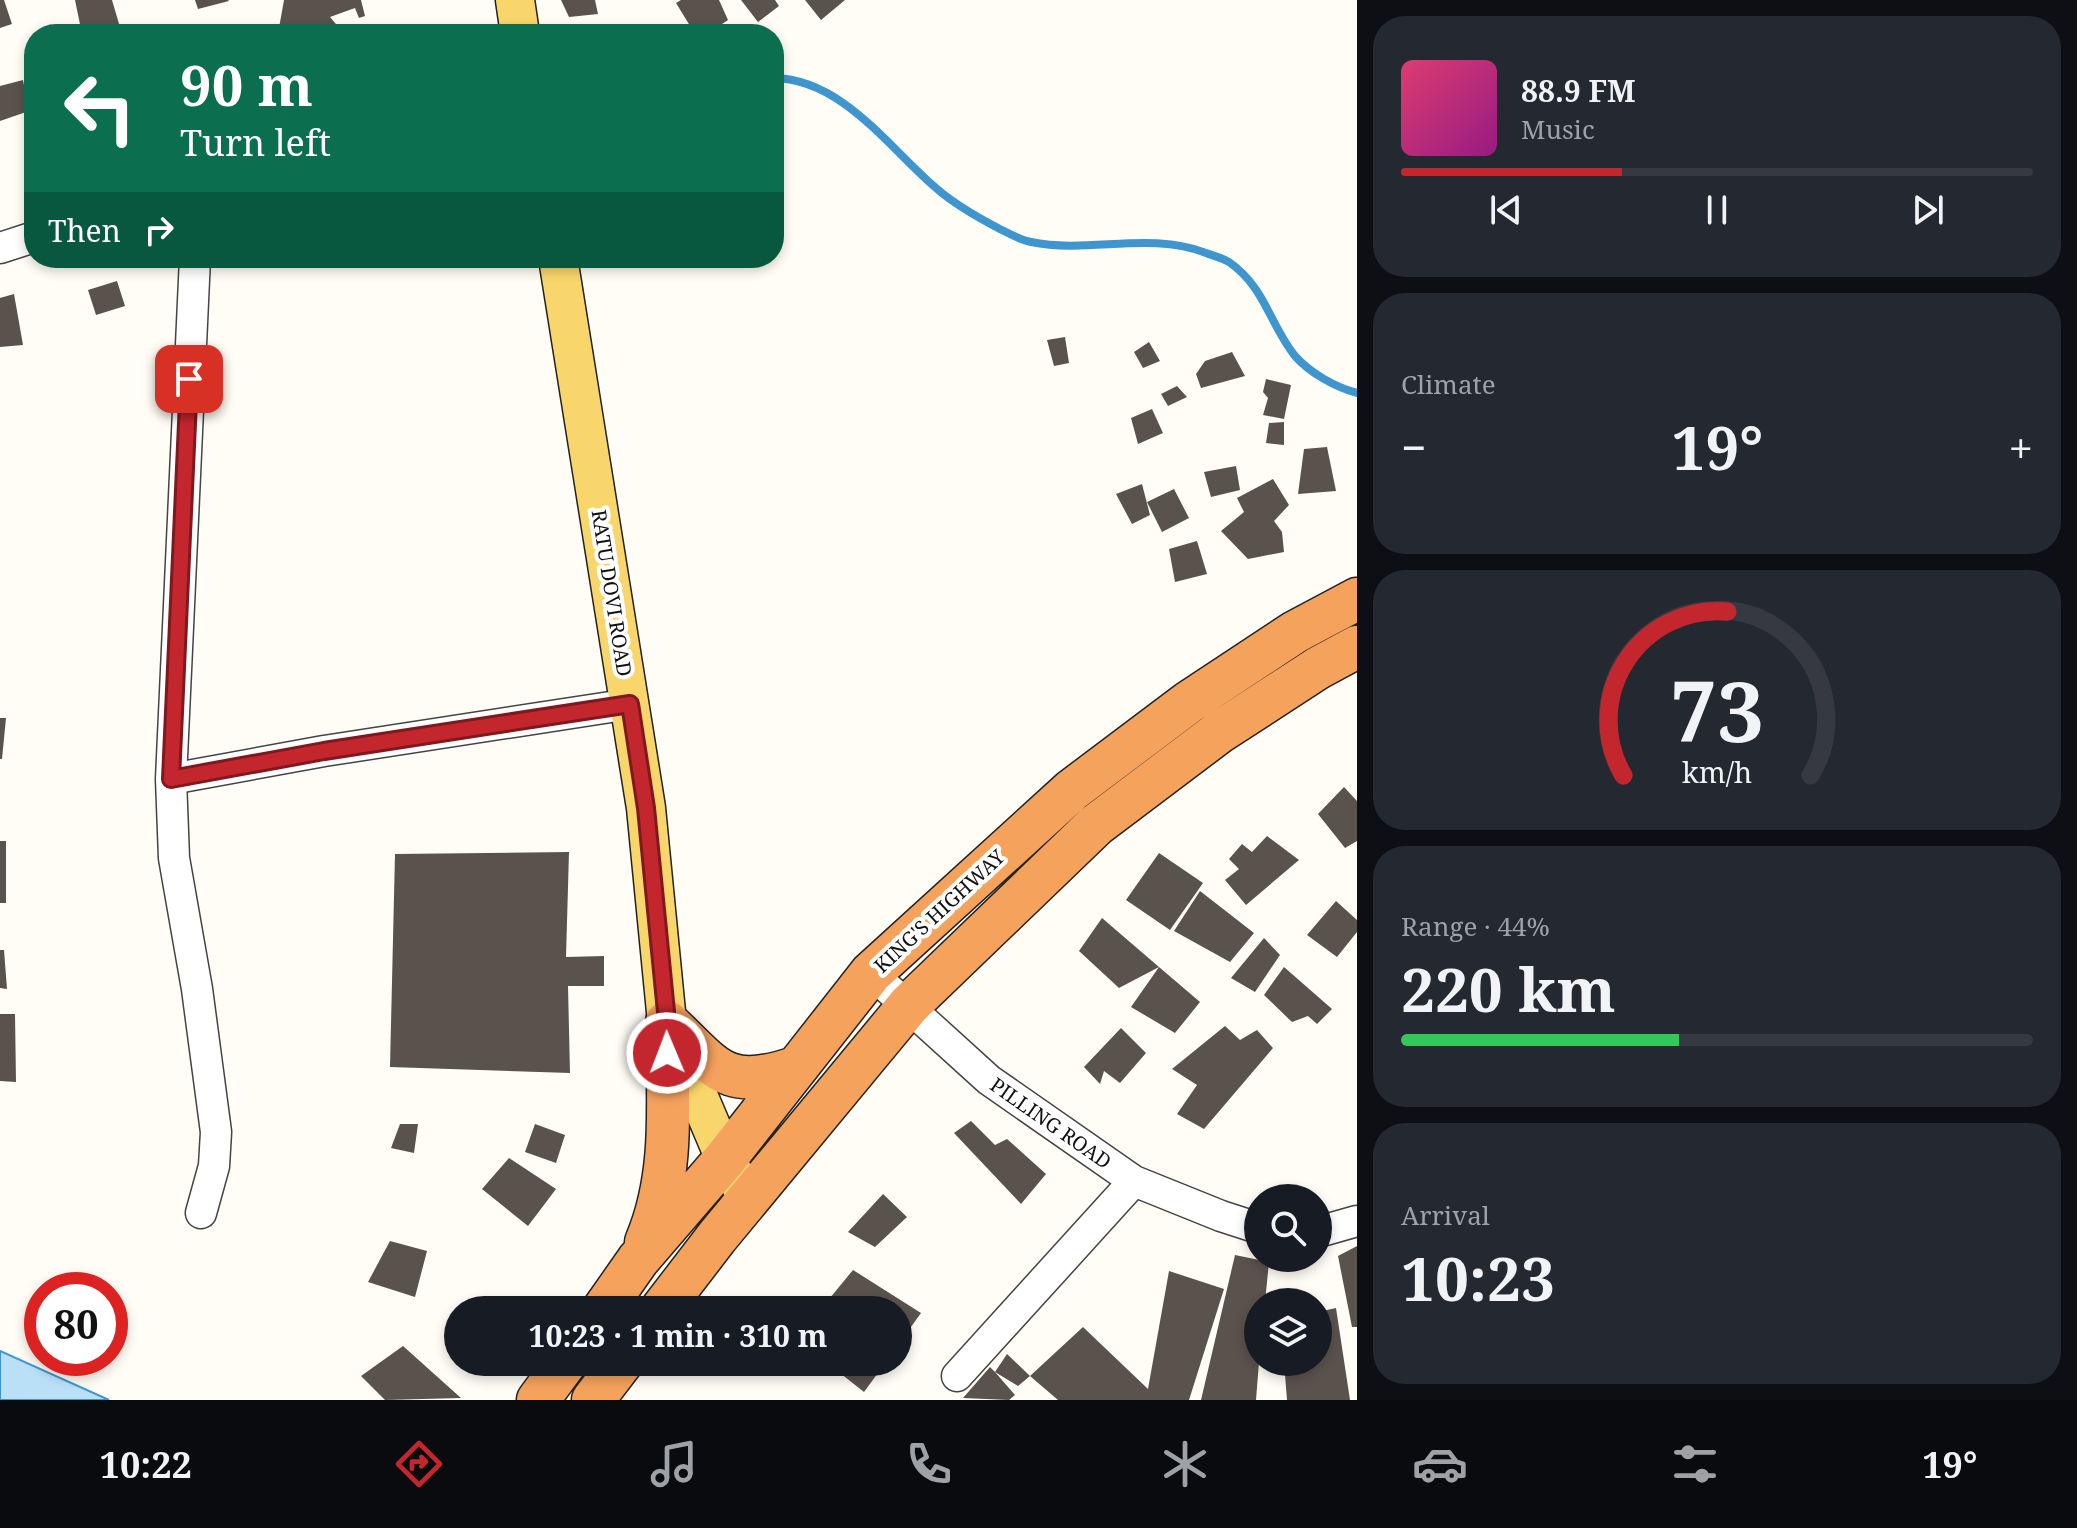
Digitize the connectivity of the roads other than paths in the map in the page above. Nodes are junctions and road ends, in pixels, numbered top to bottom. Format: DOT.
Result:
graph roads {
  1 [pos="515,0"];
  2 [pos="519,24"];
  3 [pos="24,240"];
  4 [pos="0,248"];
  5 [pos="195,268"];
  6 [pos="560,268"];
  7 [pos="1357,599"];
  8 [pos="1357,647"];
  9 [pos="630,704"];
  10 [pos="171,779"];
  11 [pos="871,973"];
  12 [pos="909,1005"];
  13 [pos="667,1022"];
  14 [pos="795,1068"];
  15 [pos="725,1159"];
  16 [pos="1134,1181"];
  17 [pos="749,1199"];
  18 [pos="201,1213"];
  19 [pos="1357,1221"];
  20 [pos="1244,1223"];
  21 [pos="1332,1228"];
  22 [pos="638,1260"];
  23 [pos="613,1296"];
  24 [pos="672,1296"];
  25 [pos="556,1376"];
  26 [pos="611,1376"];
  27 [pos="957,1376"];
  28 [pos="538,1400"];
  29 [pos="593,1400"];
  1 -- 2 [label="main road"];
  3 -- 4 [label="street"];
  5 -- 10 [label="street"];
  6 -- 9 [label="main road, RATU DOVI ROAD"];
  7 -- 11 [label="highway, KING'S HIGHWAY"];
  8 -- 12 [label="highway"];
  9 -- 10 [label="street"];
  9 -- 13 [label="main road, RATU DOVI ROAD"];
  10 -- 18 [label="street"];
  11 -- 12 [label="street, PILLING ROAD"];
  11 -- 14 [label="highway, KING'S HIGHWAY"];
  12 -- 16 [label="street, PILLING ROAD"];
  12 -- 17 [label="highway"];
  13 -- 14 [label="highway"];
  13 -- 15 [label="main road, RATU DOVI ROAD"];
  13 -- 22 [label="highway"];
  14 -- 15 [label="highway, KING'S HIGHWAY"];
  15 -- 17 [label="main road, RATU DOVI ROAD"];
  15 -- 22 [label="highway, KING'S HIGHWAY"];
  16 -- 20 [label="street, PILLING ROAD"];
  16 -- 27 [label="street"];
  17 -- 24 [label="highway"];
  19 -- 21 [label="street"];
  22 -- 23 [label="highway, KING'S HIGHWAY"];
  25 -- 28 [label="highway"];
  26 -- 29 [label="highway"];
}
